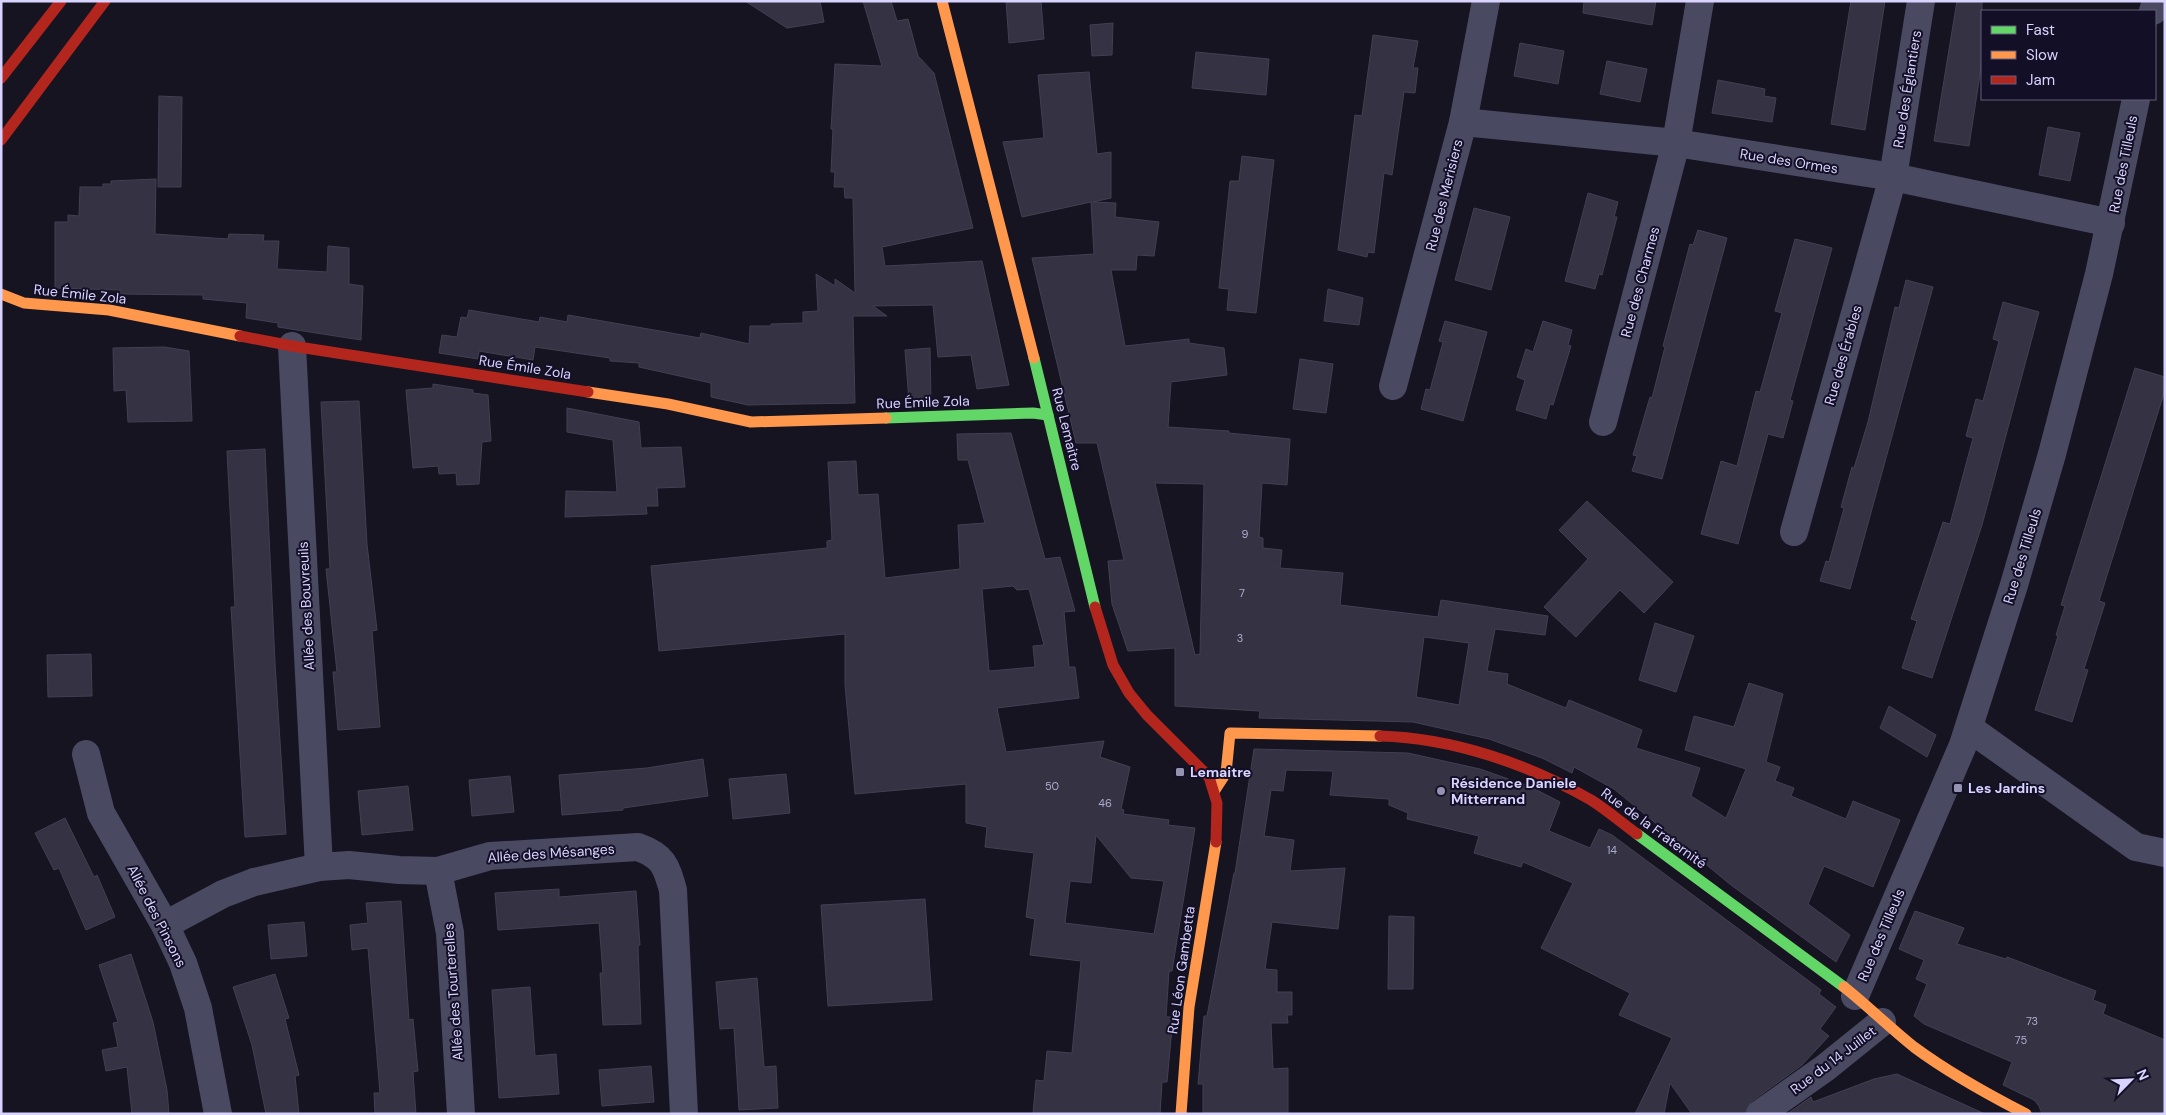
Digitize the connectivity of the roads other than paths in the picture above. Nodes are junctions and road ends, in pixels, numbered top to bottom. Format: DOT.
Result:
graph roads {
  1 [pos="61,1"];
  2 [pos="105,1"];
  3 [pos="942,1"];
  4 [pos="1486,1"];
  5 [pos="1700,1"];
  6 [pos="1921,1"];
  7 [pos="1,78"];
  8 [pos="2136,100"];
  9 [pos="1463,122"];
  10 [pos="1,140"];
  11 [pos="1676,143"];
  12 [pos="1893,177"];
  13 [pos="2111,223"];
  14 [pos="1,294"];
  15 [pos="292,346"];
  16 [pos="1393,386"];
  17 [pos="1048,415"];
  18 [pos="1603,422"];
  19 [pos="1794,532"];
  20 [pos="1969,728"];
  21 [pos="86,754"];
  22 [pos="1215,790"];
  23 [pos="1218,832"];
  24 [pos="2165,853"];
  25 [pos="319,867"];
  26 [pos="438,871"];
  27 [pos="164,925"];
  28 [pos="1855,996"];
  29 [pos="1882,1022"];
  30 [pos="218,1114"];
  31 [pos="461,1114"];
  32 [pos="684,1114"];
  33 [pos="1182,1114"];
  34 [pos="1760,1114"];
  35 [pos="2026,1114"];
  1 -- 7 [label="main road"];
  2 -- 10 [label="main road"];
  3 -- 17 [label="main road, Rue Lemaitre"];
  4 -- 9 [label="street, Rue des Merisiers"];
  5 -- 11 [label="street, Rue des Charmes"];
  6 -- 12 [label="street, Rue des Églantiers"];
  8 -- 13 [label="street, Rue des Tilleuls"];
  9 -- 11 [label="street, Rue des Ormes"];
  9 -- 16 [label="street, Rue des Merisiers"];
  11 -- 12 [label="street, Rue des Ormes"];
  11 -- 18 [label="street, Rue des Charmes"];
  12 -- 13 [label="street, Rue des Ormes"];
  12 -- 19 [label="street, Rue des Érables"];
  13 -- 20 [label="street, Rue des Tilleuls"];
  14 -- 15 [label="main road, Rue Émile Zola"];
  15 -- 17 [label="main road, Rue Émile Zola"];
  15 -- 25 [label="street, Allée des Bouvreuils"];
  17 -- 22 [label="main road, Rue Lemaitre"];
  20 -- 24 [label="street"];
  20 -- 28 [label="street, Rue des Tilleuls"];
  21 -- 27 [label="street, Allée des Pinsons"];
  22 -- 23 [label="main road, Rue Lemaitre"];
  22 -- 28 [label="main road, Rue de la Fraternité"];
  23 -- 33 [label="main road, Rue Léon Gambetta"];
  25 -- 26 [label="street, Allée des Mésanges"];
  25 -- 27 [label="street, Allée des Mésanges"];
  26 -- 31 [label="street, Allée des Tourterelles"];
  26 -- 32 [label="street, Allée des Mésanges"];
  27 -- 30 [label="street, Allée des Pinsons"];
  28 -- 29 [label="main road, Rue de la Fraternité"];
  29 -- 34 [label="street, Rue du 14 Juillet"];
  29 -- 35 [label="main road, Rue de la Fraternité"];
}
